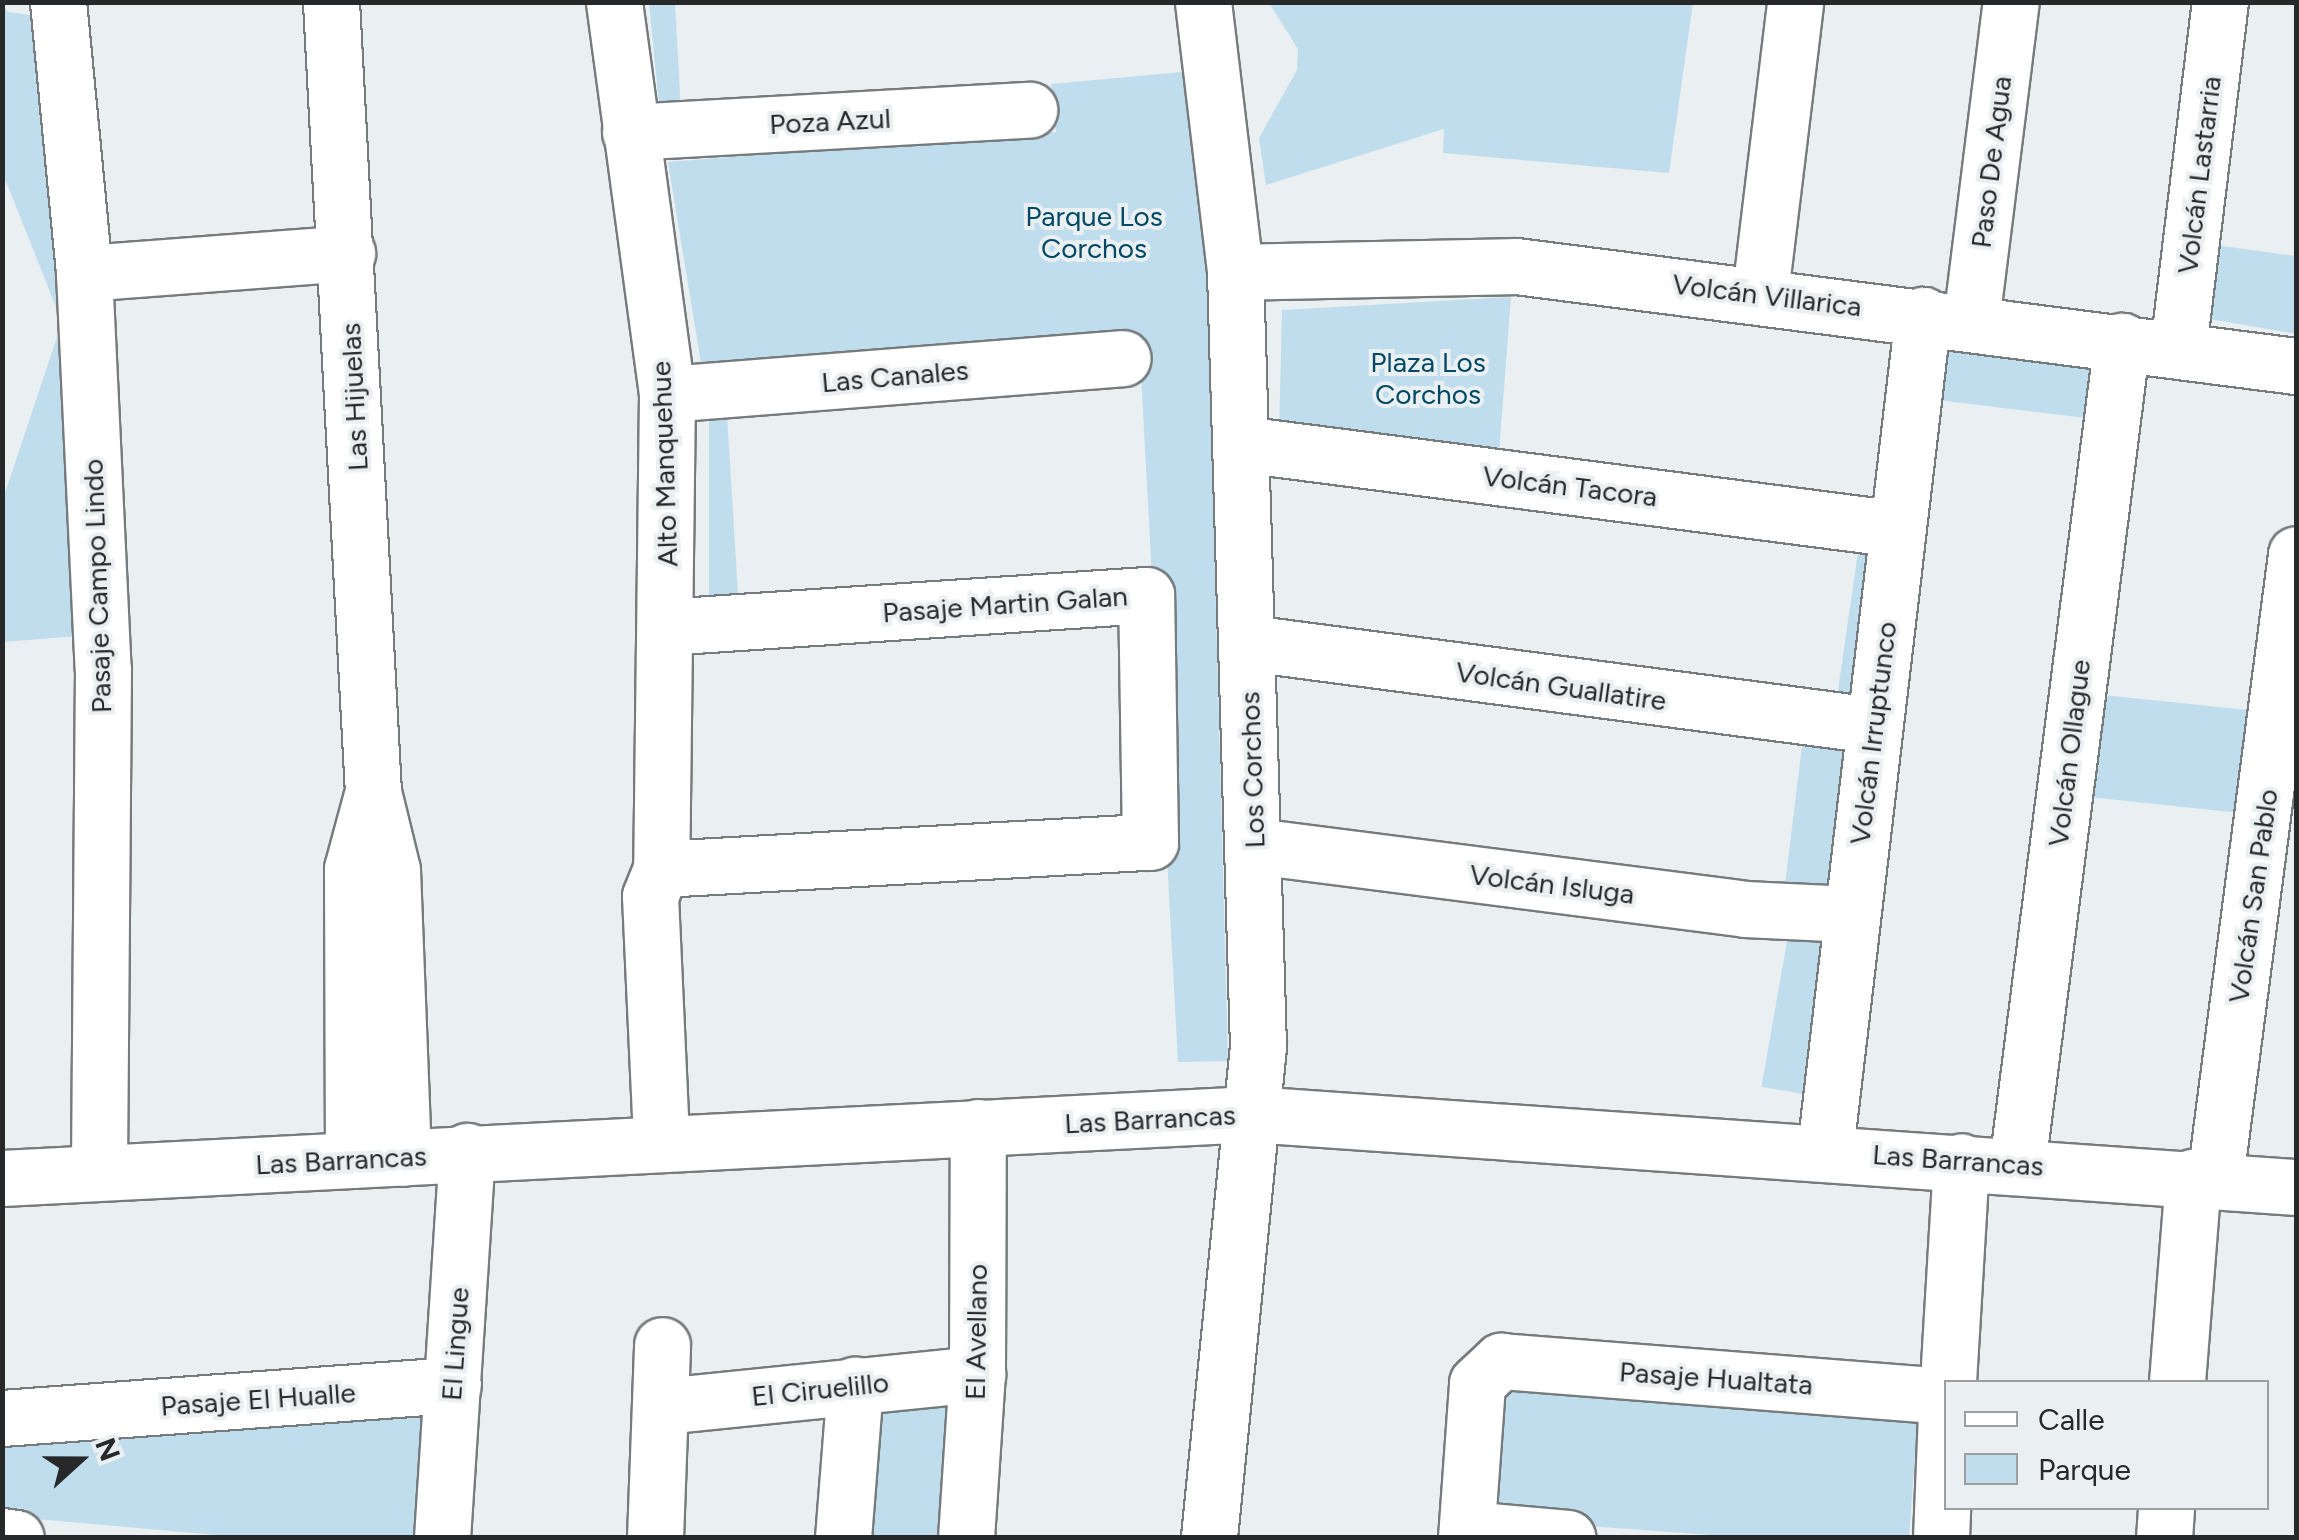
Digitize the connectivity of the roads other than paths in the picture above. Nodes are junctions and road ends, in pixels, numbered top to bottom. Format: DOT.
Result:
graph roads {
  1 [pos="58,2"];
  2 [pos="331,2"];
  3 [pos="614,2"];
  4 [pos="1204,2"];
  5 [pos="1795,2"];
  6 [pos="2011,2"];
  7 [pos="2220,2"];
  8 [pos="1029,110"];
  9 [pos="630,132"];
  10 [pos="346,253"];
  11 [pos="1235,272"];
  12 [pos="84,273"];
  13 [pos="1760,293"];
  14 [pos="1947,318"];
  15 [pos="2122,341"];
  16 [pos="2178,348"];
  17 [pos="1124,358"];
  18 [pos="2296,366"];
  19 [pos="667,394"];
  20 [pos="1242,444"];
  21 [pos="1898,529"];
  22 [pos="2296,554"];
  23 [pos="668,627"];
  24 [pos="1249,643"];
  25 [pos="1873,725"];
  26 [pos="1254,846"];
  27 [pos="660,868"];
  28 [pos="1851,914"];
  29 [pos="1251,1114"];
  30 [pos="978,1127"];
  31 [pos="675,1141"];
  32 [pos="1826,1150"];
  33 [pos="468,1151"];
  34 [pos="378,1159"];
  35 [pos="1961,1161"];
  36 [pos="2017,1164"];
  37 [pos="99,1172"];
  38 [pos="2,1178"];
  39 [pos="2204,1178"];
  40 [pos="2296,1187"];
  41 [pos="662,1345"];
  42 [pos="977,1374"];
  43 [pos="1948,1380"];
  44 [pos="2176,1380"];
  45 [pos="855,1384"];
  46 [pos="453,1385"];
  47 [pos="1944,1396"];
  48 [pos="662,1406"];
  49 [pos="2,1418"];
  50 [pos="1944,1453"];
  51 [pos="2166,1510"];
  52 [pos="1466,1533"];
  53 [pos="2,1536"];
  54 [pos="16,1538"];
  55 [pos="442,1538"];
  56 [pos="655,1538"];
  57 [pos="844,1538"];
  58 [pos="966,1538"];
  59 [pos="1209,1538"];
  60 [pos="1568,1538"];
  61 [pos="1940,1538"];
  62 [pos="2164,1538"];
  1 -- 12 [label="street, Pasaje Campo Lindo"];
  2 -- 10 [label="street, Las Hijuelas"];
  3 -- 9 [label="street, Alto Manquehue"];
  4 -- 11 [label="street, Los Corchos"];
  5 -- 13 [label="street"];
  6 -- 14 [label="street, Paso De Agua"];
  7 -- 16 [label="street, Volcán Lastarria"];
  8 -- 9 [label="street, Poza Azul"];
  9 -- 19 [label="street, Alto Manquehue"];
  10 -- 12 [label="street"];
  10 -- 34 [label="street, Las Hijuelas"];
  11 -- 13 [label="street, Volcán Villarica"];
  11 -- 20 [label="street, Los Corchos"];
  12 -- 37 [label="street, Pasaje Campo Lindo"];
  13 -- 14 [label="street, Volcán Villarica"];
  14 -- 15 [label="street, Volcán Villarica"];
  14 -- 21 [label="street, Volcán Irruptunco"];
  15 -- 16 [label="street, Volcán Villarica"];
  15 -- 36 [label="street, Volcán Ollague"];
  16 -- 18 [label="street, Volcán Villarica"];
  17 -- 19 [label="street, Las Canales"];
  19 -- 23 [label="street, Alto Manquehue"];
  20 -- 21 [label="street, Volcán Tacora"];
  20 -- 24 [label="street, Los Corchos"];
  21 -- 25 [label="street, Volcán Irruptunco"];
  22 -- 39 [label="street, Volcán San Pablo"];
  23 -- 27 [label="street, Alto Manquehue"];
  23 -- 27 [label="street, Pasaje Martin Galan"];
  24 -- 25 [label="street, Volcán Guallatire"];
  24 -- 26 [label="street, Los Corchos"];
  25 -- 28 [label="street, Volcán Irruptunco"];
  26 -- 28 [label="street, Volcán Isluga"];
  26 -- 29 [label="street, Los Corchos"];
  27 -- 31 [label="street, Alto Manquehue"];
  28 -- 32 [label="street, Volcán Irruptunco"];
  29 -- 30 [label="street, Las Barrancas"];
  29 -- 32 [label="street, Las Barrancas"];
  29 -- 59 [label="street, Los Corchos"];
  30 -- 31 [label="street, Las Barrancas"];
  30 -- 42 [label="street, El Avellano"];
  31 -- 33 [label="street, Las Barrancas"];
  32 -- 35 [label="street, Las Barrancas"];
  33 -- 34 [label="street, Las Barrancas"];
  33 -- 46 [label="street, El Lingue"];
  34 -- 37 [label="street, Las Barrancas"];
  35 -- 36 [label="street, Las Barrancas"];
  35 -- 43 [label="street"];
  36 -- 39 [label="street, Las Barrancas"];
  37 -- 38 [label="street, Las Barrancas"];
  39 -- 40 [label="street, Las Barrancas"];
  39 -- 44 [label="street, Volcán San Pablo"];
  41 -- 48 [label="street"];
  42 -- 45 [label="street, El Ciruelillo"];
  42 -- 58 [label="street, El Avellano"];
  45 -- 48 [label="street, El Ciruelillo"];
  45 -- 57 [label="street"];
  46 -- 49 [label="street, Pasaje El Hualle"];
  46 -- 55 [label="street, El Lingue"];
  47 -- 52 [label="street, Pasaje Hualtata"];
  48 -- 56 [label="street"];
  50 -- 61 [label="street"];
  51 -- 62 [label="street"];
  52 -- 60 [label="street"];
  53 -- 54 [label="street"];
}
